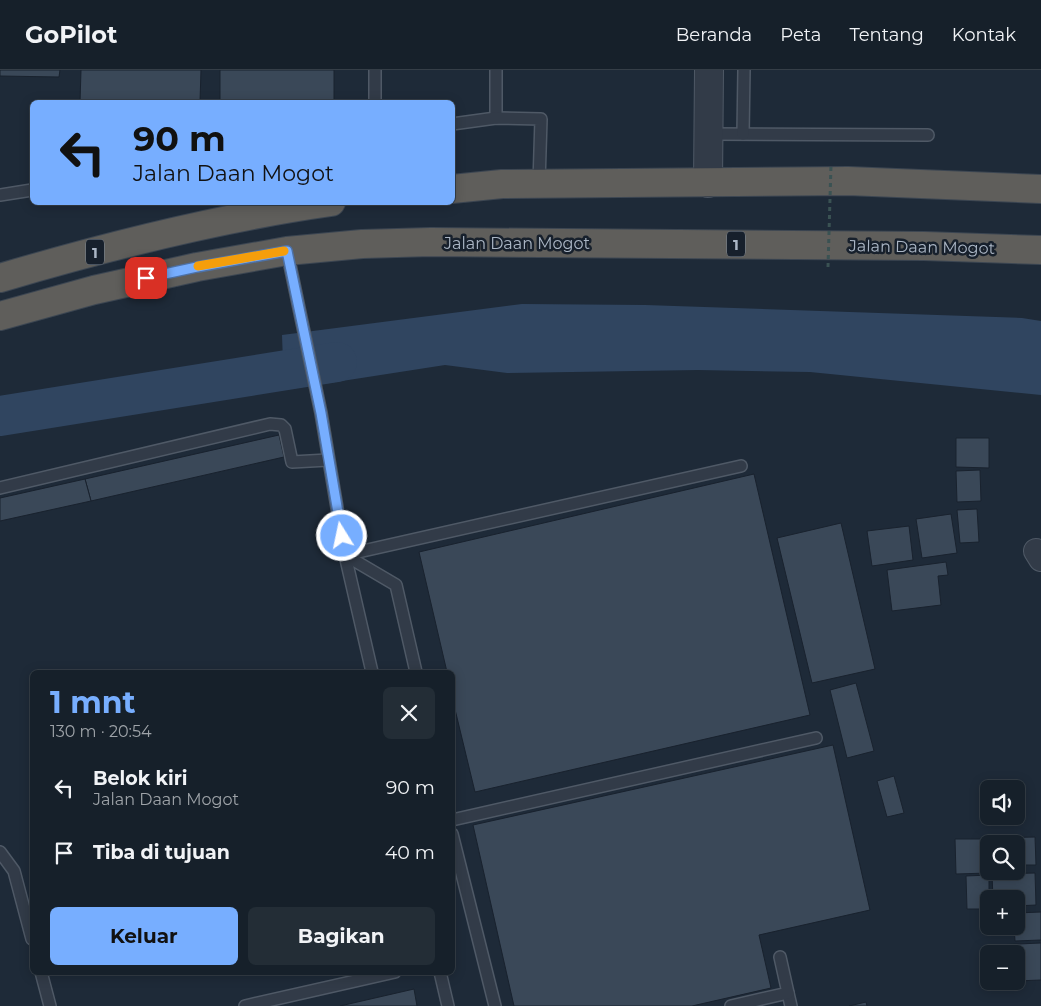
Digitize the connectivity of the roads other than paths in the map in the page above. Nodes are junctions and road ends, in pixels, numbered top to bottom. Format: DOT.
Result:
graph roads {
  1 [pos="375,70"];
  2 [pos="496,70"];
  3 [pos="709,70"];
  4 [pos="744,70"];
  5 [pos="375,100"];
  6 [pos="496,118"];
  7 [pos="455,124"];
  8 [pos="709,134"];
  9 [pos="743,134"];
  10 [pos="928,135"];
  11 [pos="708,183"];
  12 [pos="538,184"];
  13 [pos="455,188"];
  14 [pos="1041,189"];
  15 [pos="30,190"];
  16 [pos="0,195"];
  17 [pos="299,205"];
  18 [pos="277,207"];
  19 [pos="1041,250"];
  20 [pos="287,251"];
  21 [pos="0,278"];
  22 [pos="0,316"];
  23 [pos="328,460"];
  24 [pos="741,466"];
  25 [pos="0,488"];
  26 [pos="345,555"];
  27 [pos="372,670"];
  28 [pos="416,670"];
  29 [pos="816,738"];
  30 [pos="455,819"];
  31 [pos="455,846"];
  32 [pos="0,852"];
  33 [pos="30,931"];
  34 [pos="780,957"];
  35 [pos="42,975"];
  36 [pos="382,975"];
  37 [pos="441,975"];
  38 [pos="788,993"];
  39 [pos="50,1006"];
  40 [pos="245,1006"];
  41 [pos="448,1006"];
  42 [pos="495,1006"];
  43 [pos="731,1006"];
  44 [pos="791,1006"];
  1 -- 5 [label="lane"];
  2 -- 6 [label="lane"];
  3 -- 8 [label="street"];
  4 -- 9 [label="lane"];
  6 -- 7 [label="lane"];
  6 -- 12 [label="lane"];
  8 -- 9 [label="lane"];
  8 -- 11 [label="street"];
  9 -- 10 [label="lane"];
  11 -- 12 [label="highway"];
  11 -- 14 [label="highway"];
  12 -- 13 [label="highway"];
  15 -- 16 [label="lane"];
  17 -- 18 [label="highway, 1"];
  18 -- 21 [label="highway, 1"];
  19 -- 20 [label="highway, Jalan Daan Mogot / 1"];
  20 -- 22 [label="highway, Jalan Daan Mogot / 1"];
  20 -- 23 [label="lane"];
  23 -- 25 [label="lane"];
  23 -- 26 [label="lane"];
  24 -- 26 [label="lane"];
  26 -- 27 [label="lane"];
  26 -- 28 [label="lane"];
  29 -- 30 [label="lane"];
  31 -- 42 [label="lane"];
  32 -- 33 [label="lane"];
  34 -- 38 [label="lane"];
  35 -- 39 [label="lane"];
  36 -- 40 [label="lane"];
  37 -- 41 [label="lane"];
  38 -- 43 [label="lane"];
  38 -- 44 [label="lane"];
}
